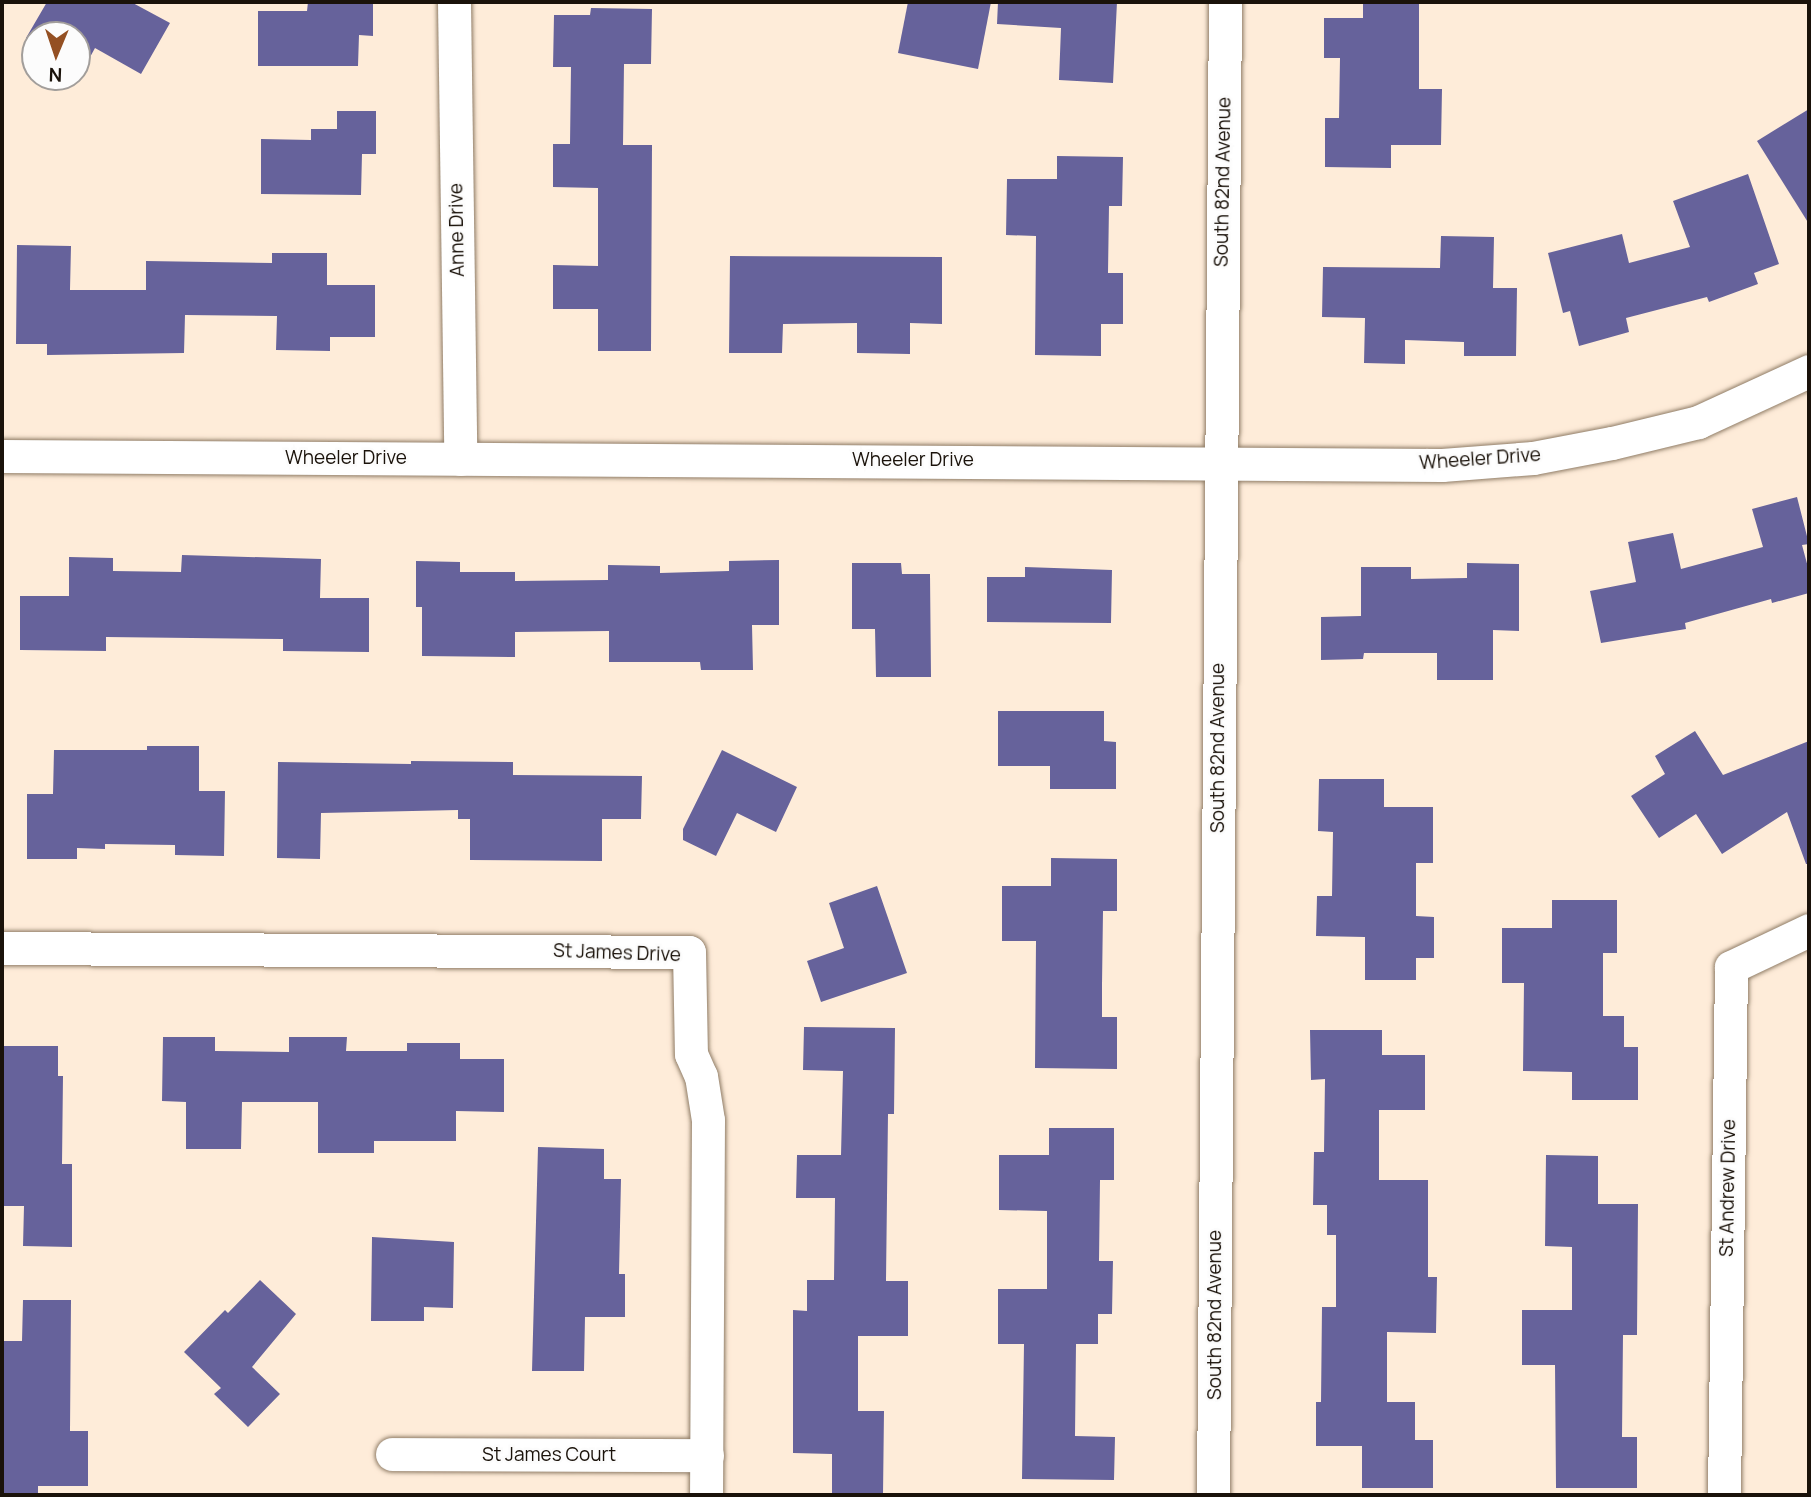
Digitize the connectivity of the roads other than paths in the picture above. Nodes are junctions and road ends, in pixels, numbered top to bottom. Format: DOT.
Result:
graph roads {
  1 [pos="454,2"];
  2 [pos="1225,2"];
  3 [pos="1809,371"];
  4 [pos="2,456"];
  5 [pos="460,459"];
  6 [pos="1220,461"];
  7 [pos="1809,930"];
  8 [pos="2,948"];
  9 [pos="392,1454"];
  10 [pos="707,1455"];
  11 [pos="706,1495"];
  12 [pos="1213,1495"];
  13 [pos="1724,1495"];
  1 -- 5 [label="street, Anne Drive"];
  2 -- 6 [label="street, South 82nd Avenue"];
  3 -- 6 [label="street, Wheeler Drive"];
  4 -- 5 [label="street, Wheeler Drive"];
  5 -- 6 [label="street, Wheeler Drive"];
  6 -- 12 [label="street, South 82nd Avenue"];
  7 -- 13 [label="street, St Andrew Drive"];
  8 -- 10 [label="street, St James Drive"];
  9 -- 10 [label="street, St James Court"];
  10 -- 11 [label="street, St James Drive"];
}
